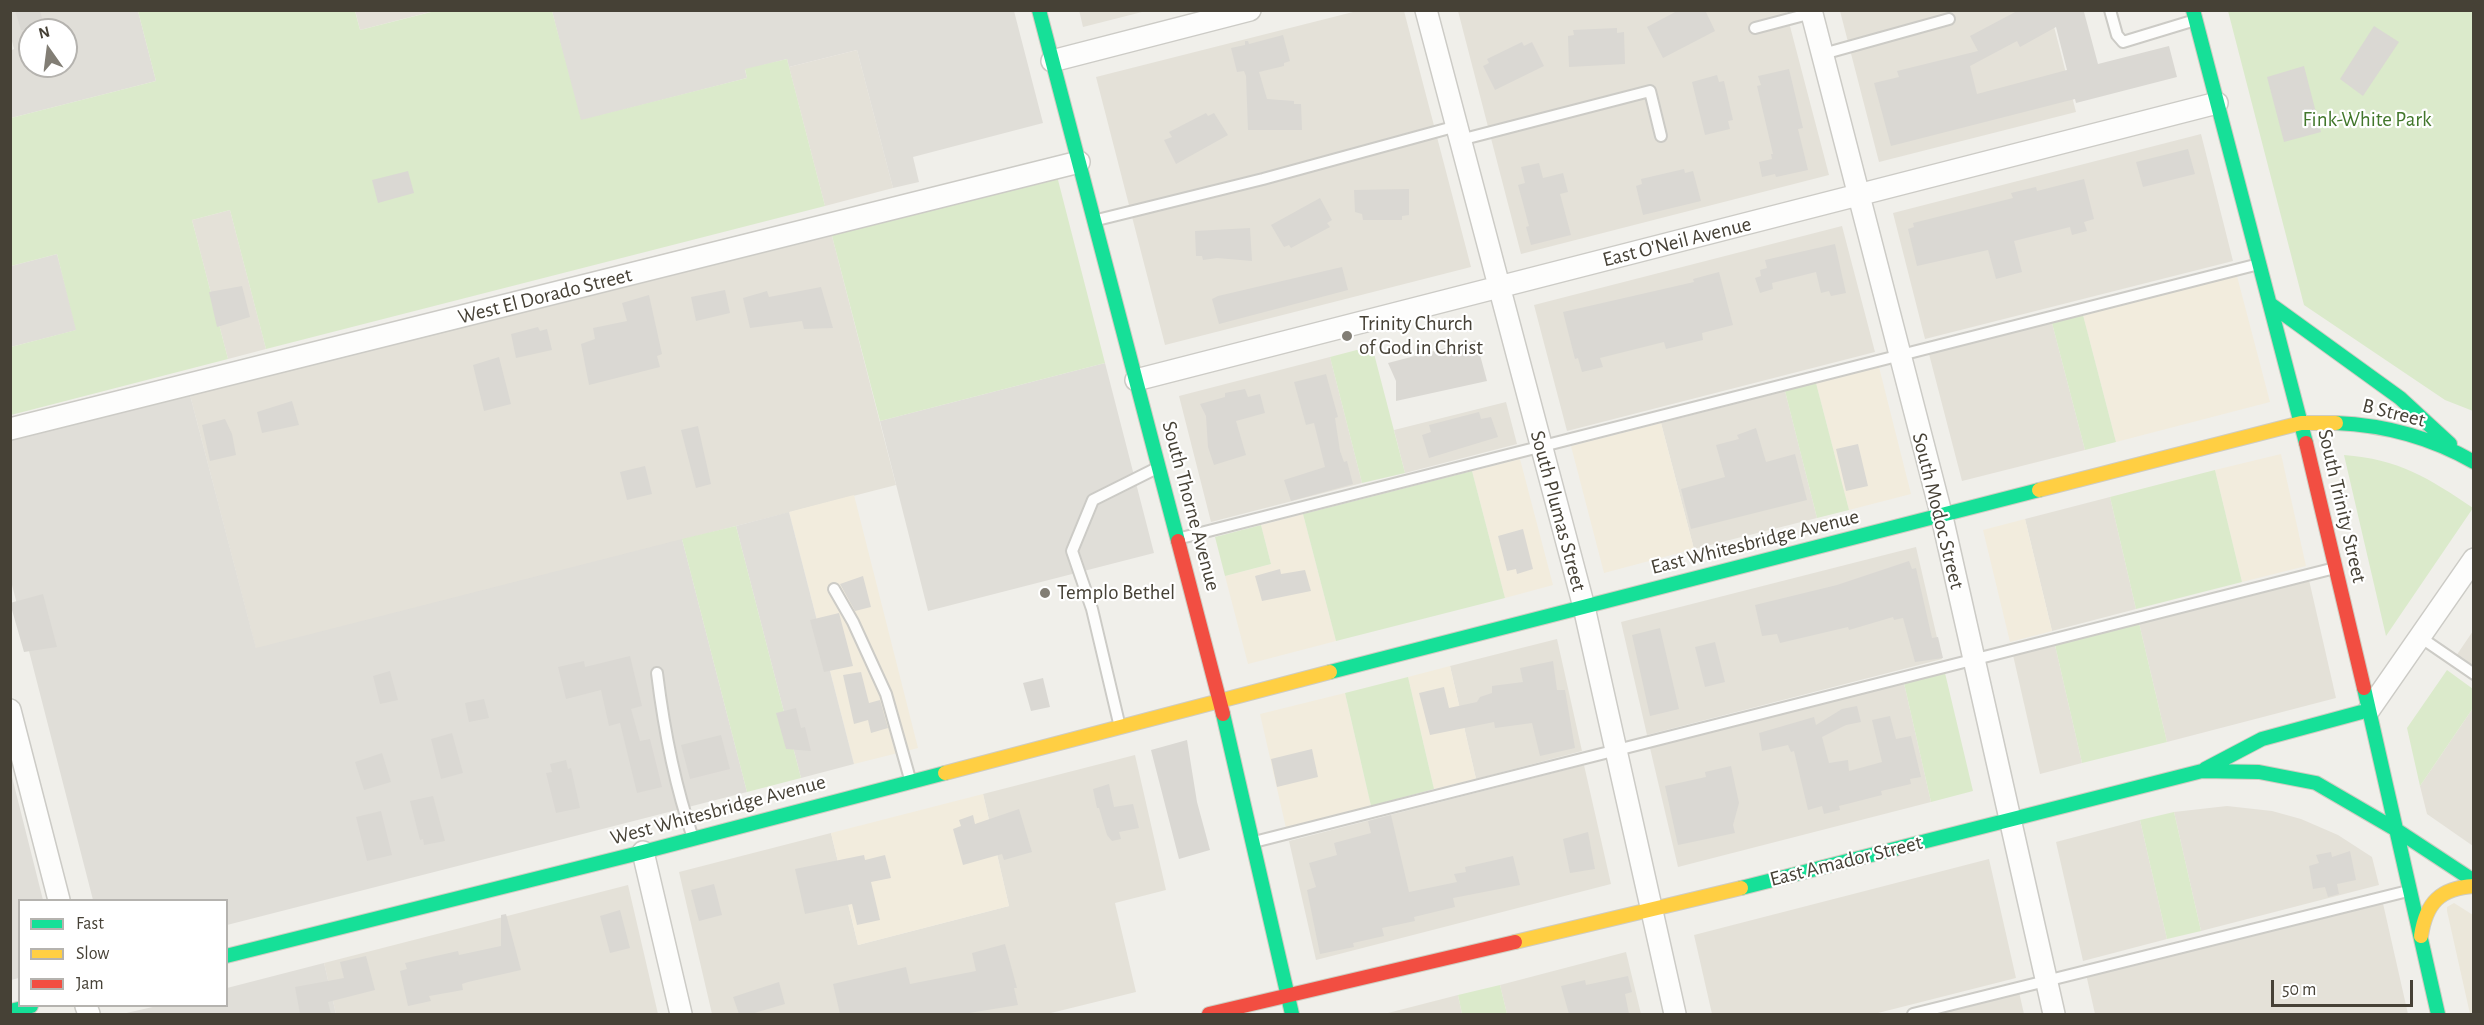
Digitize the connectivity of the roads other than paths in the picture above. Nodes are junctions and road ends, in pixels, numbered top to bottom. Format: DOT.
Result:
graph roads {
  1 [pos="1039,10"];
  2 [pos="1250,10"];
  3 [pos="1426,10"];
  4 [pos="2110,10"];
  5 [pos="1812,12"];
  6 [pos="2194,15"];
  7 [pos="1949,19"];
  8 [pos="1755,28"];
  9 [pos="1823,54"];
  10 [pos="1052,61"];
  11 [pos="2217,103"];
  12 [pos="1459,133"];
  13 [pos="1661,136"];
  14 [pos="1078,162"];
  15 [pos="1859,196"];
  16 [pos="1094,221"];
  17 [pos="2259,264"];
  18 [pos="1499,287"];
  19 [pos="2270,304"];
  20 [pos="1900,357"];
  21 [pos="1136,380"];
  22 [pos="2301,423"];
  23 [pos="10,429"];
  24 [pos="1541,446"];
  25 [pos="2474,448"];
  26 [pos="2458,452"];
  27 [pos="2474,462"];
  28 [pos="1159,467"];
  29 [pos="1942,517"];
  30 [pos="1178,539"];
  31 [pos="2474,559"];
  32 [pos="2335,568"];
  33 [pos="834,589"];
  34 [pos="1584,607"];
  35 [pos="2420,637"];
  36 [pos="1972,659"];
  37 [pos="657,673"];
  38 [pos="2474,674"];
  39 [pos="1220,700"];
  40 [pos="10,710"];
  41 [pos="2369,710"];
  42 [pos="1120,726"];
  43 [pos="1616,749"];
  44 [pos="2202,771"];
  45 [pos="911,782"];
  46 [pos="2009,820"];
  47 [pos="2396,829"];
  48 [pos="693,838"];
  49 [pos="1252,842"];
  50 [pos="643,852"];
  51 [pos="2474,881"];
  52 [pos="2474,886"];
  53 [pos="2409,891"];
  54 [pos="59,899"];
  55 [pos="1652,910"];
  56 [pos="2420,939"];
  57 [pos="228,956"];
  58 [pos="2046,982"];
  59 [pos="1287,995"];
  60 [pos="681,1014"];
  61 [pos="1209,1014"];
  62 [pos="1292,1014"];
  63 [pos="1675,1014"];
  64 [pos="1913,1014"];
  65 [pos="2054,1014"];
  66 [pos="2438,1014"];
  1 -- 10 [label="main road, South Thorne Avenue"];
  2 -- 10 [label="street"];
  3 -- 12 [label="street, South Plumas Street"];
  4 -- 6 [label="lane"];
  5 -- 8 [label="lane"];
  5 -- 9 [label="street, South Modoc Street"];
  6 -- 11 [label="main road, South Trinity Street"];
  7 -- 9 [label="lane"];
  9 -- 15 [label="street, South Modoc Street"];
  10 -- 14 [label="main road, South Thorne Avenue"];
  11 -- 15 [label="street, East O'Neil Avenue"];
  11 -- 17 [label="main road, South Trinity Street"];
  12 -- 13 [label="lane"];
  12 -- 16 [label="lane"];
  12 -- 18 [label="street, South Plumas Street"];
  14 -- 16 [label="main road, South Thorne Avenue"];
  14 -- 23 [label="street, West El Dorado Street"];
  15 -- 18 [label="street, East O'Neil Avenue"];
  15 -- 20 [label="street, South Modoc Street"];
  16 -- 21 [label="main road, South Thorne Avenue"];
  17 -- 19 [label="main road, South Trinity Street"];
  17 -- 20 [label="lane"];
  18 -- 21 [label="street, East O'Neil Avenue"];
  18 -- 24 [label="street, South Plumas Street"];
  19 -- 22 [label="main road, South Trinity Street"];
  19 -- 26 [label="main road"];
  20 -- 24 [label="lane"];
  20 -- 29 [label="street, South Modoc Street"];
  21 -- 28 [label="main road, South Thorne Avenue"];
  22 -- 26 [label="main road, B Street"];
  22 -- 29 [label="main road, East Whitesbridge Avenue"];
  22 -- 32 [label="main road, South Trinity Street"];
  24 -- 30 [label="lane"];
  24 -- 34 [label="street, South Plumas Street"];
  25 -- 26 [label="main road"];
  26 -- 27 [label="main road, B Street"];
  28 -- 30 [label="main road, South Thorne Avenue"];
  28 -- 42 [label="lane"];
  29 -- 34 [label="main road, East Whitesbridge Avenue"];
  29 -- 36 [label="street, South Modoc Street"];
  30 -- 39 [label="main road, South Thorne Avenue"];
  31 -- 35 [label="street"];
  32 -- 36 [label="lane"];
  32 -- 41 [label="main road, South Trinity Street"];
  33 -- 45 [label="lane"];
  34 -- 39 [label="main road, East Whitesbridge Avenue"];
  34 -- 43 [label="street, South Plumas Street"];
  35 -- 38 [label="lane"];
  35 -- 41 [label="street"];
  36 -- 43 [label="lane"];
  36 -- 46 [label="street, South Modoc Street"];
  37 -- 48 [label="lane"];
  39 -- 42 [label="main road, West Whitesbridge Avenue"];
  39 -- 49 [label="main road, South Thorne Avenue"];
  40 -- 54 [label="street"];
  41 -- 44 [label="main road"];
  41 -- 47 [label="main road, South Trinity Street"];
  42 -- 45 [label="main road, West Whitesbridge Avenue"];
  43 -- 49 [label="lane"];
  43 -- 55 [label="street, South Plumas Street"];
  44 -- 46 [label="main road, East Amador Street"];
  44 -- 47 [label="main road, East Amador Street"];
  45 -- 48 [label="main road, West Whitesbridge Avenue"];
  46 -- 55 [label="main road, East Amador Street"];
  46 -- 58 [label="street, South Modoc Street"];
  47 -- 51 [label="main road, East Amador Street"];
  47 -- 53 [label="main road, South Trinity Street"];
  48 -- 50 [label="main road, West Whitesbridge Avenue"];
  49 -- 59 [label="main road, South Thorne Avenue"];
  50 -- 57 [label="main road, West Whitesbridge Avenue"];
  50 -- 60 [label="street"];
  52 -- 56 [label="main road"];
  53 -- 56 [label="main road, South Trinity Street"];
  53 -- 58 [label="lane"];
  55 -- 59 [label="main road, East Amador Street"];
  55 -- 63 [label="street, South Plumas Street"];
  56 -- 66 [label="main road, South Trinity Street"];
  58 -- 64 [label="lane"];
  58 -- 65 [label="street, South Modoc Street"];
  59 -- 61 [label="main road, East Amador Street"];
  59 -- 62 [label="main road, South Thorne Avenue"];
}
